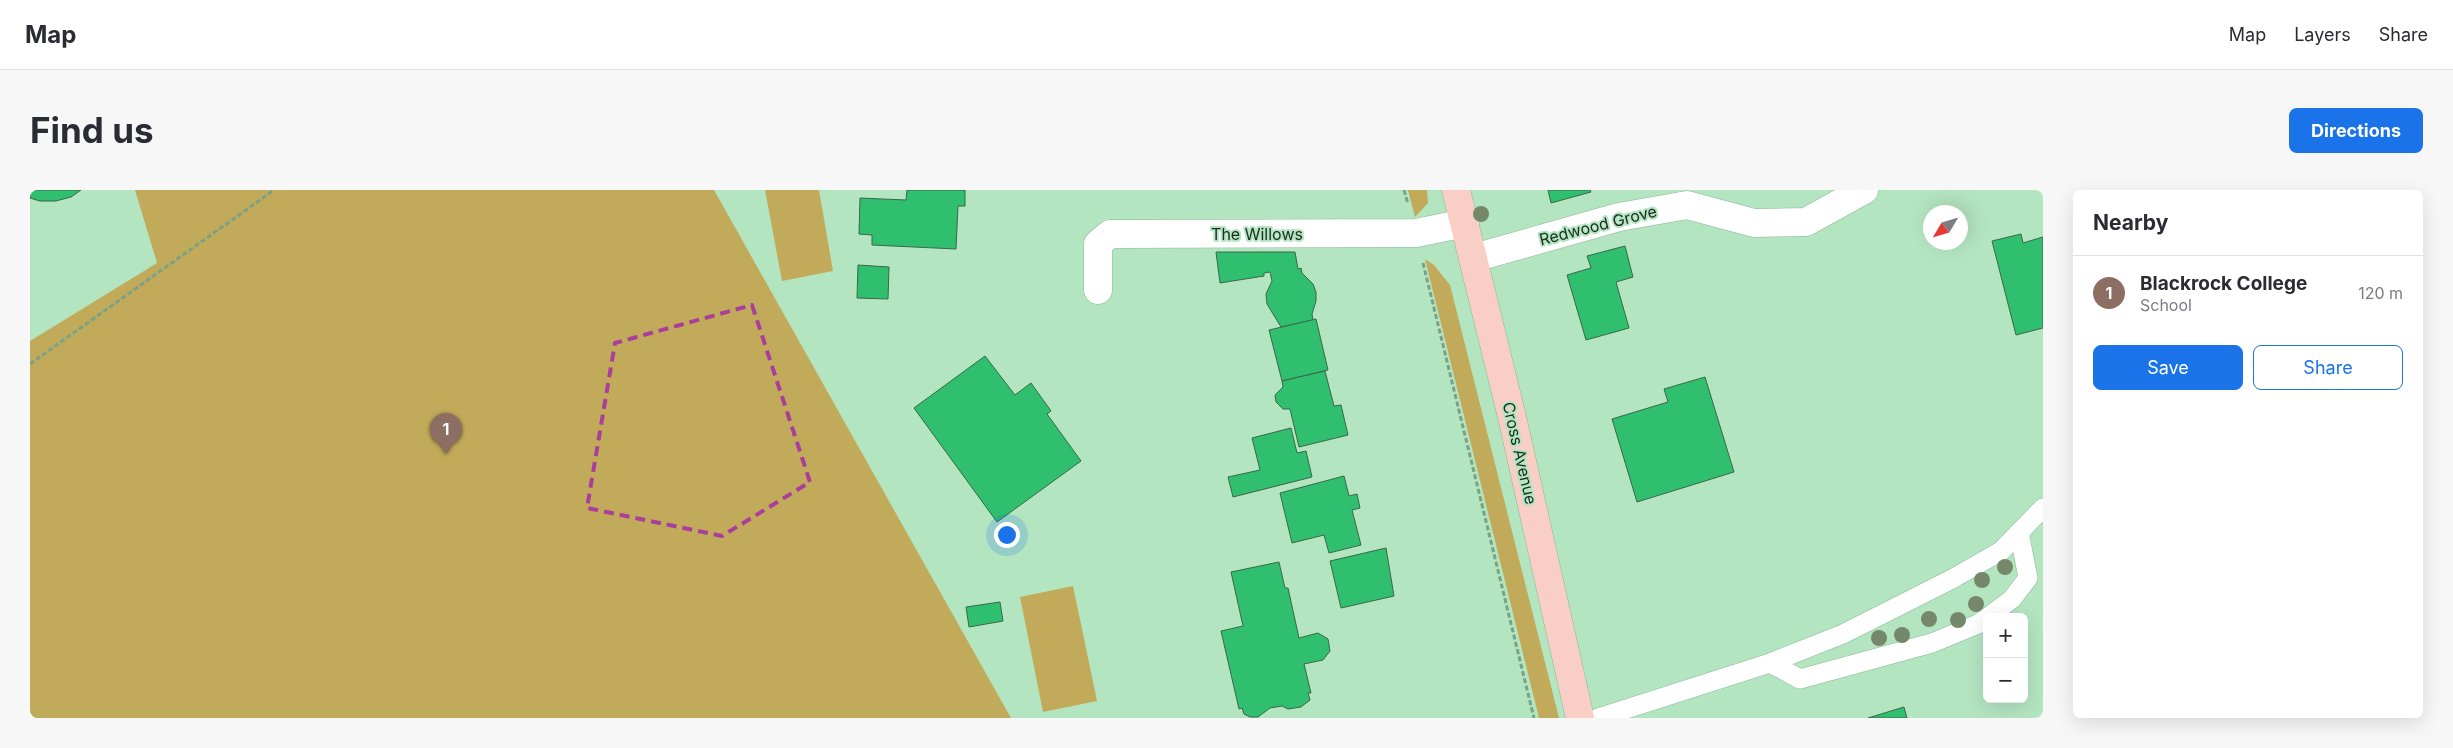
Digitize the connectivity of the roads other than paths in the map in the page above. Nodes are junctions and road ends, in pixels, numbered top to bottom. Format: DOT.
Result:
graph roads {
  1 [pos="1456,190"];
  2 [pos="1864,190"];
  3 [pos="1465,223"];
  4 [pos="1474,258"];
  5 [pos="1098,290"];
  6 [pos="2043,508"];
  7 [pos="2019,532"];
  8 [pos="1993,613"];
  9 [pos="1983,620"];
  10 [pos="1770,663"];
  11 [pos="1580,718"];
  12 [pos="1598,718"];
  1 -- 3 [label="street, Cross Avenue"];
  2 -- 4 [label="street, Redwood Grove"];
  3 -- 4 [label="street, Cross Avenue"];
  3 -- 5 [label="street, The Willows"];
  4 -- 11 [label="street, Cross Avenue"];
  6 -- 7 [label="lane"];
  7 -- 8 [label="lane"];
  7 -- 10 [label="lane"];
  9 -- 10 [label="lane"];
  10 -- 12 [label="lane"];
}
